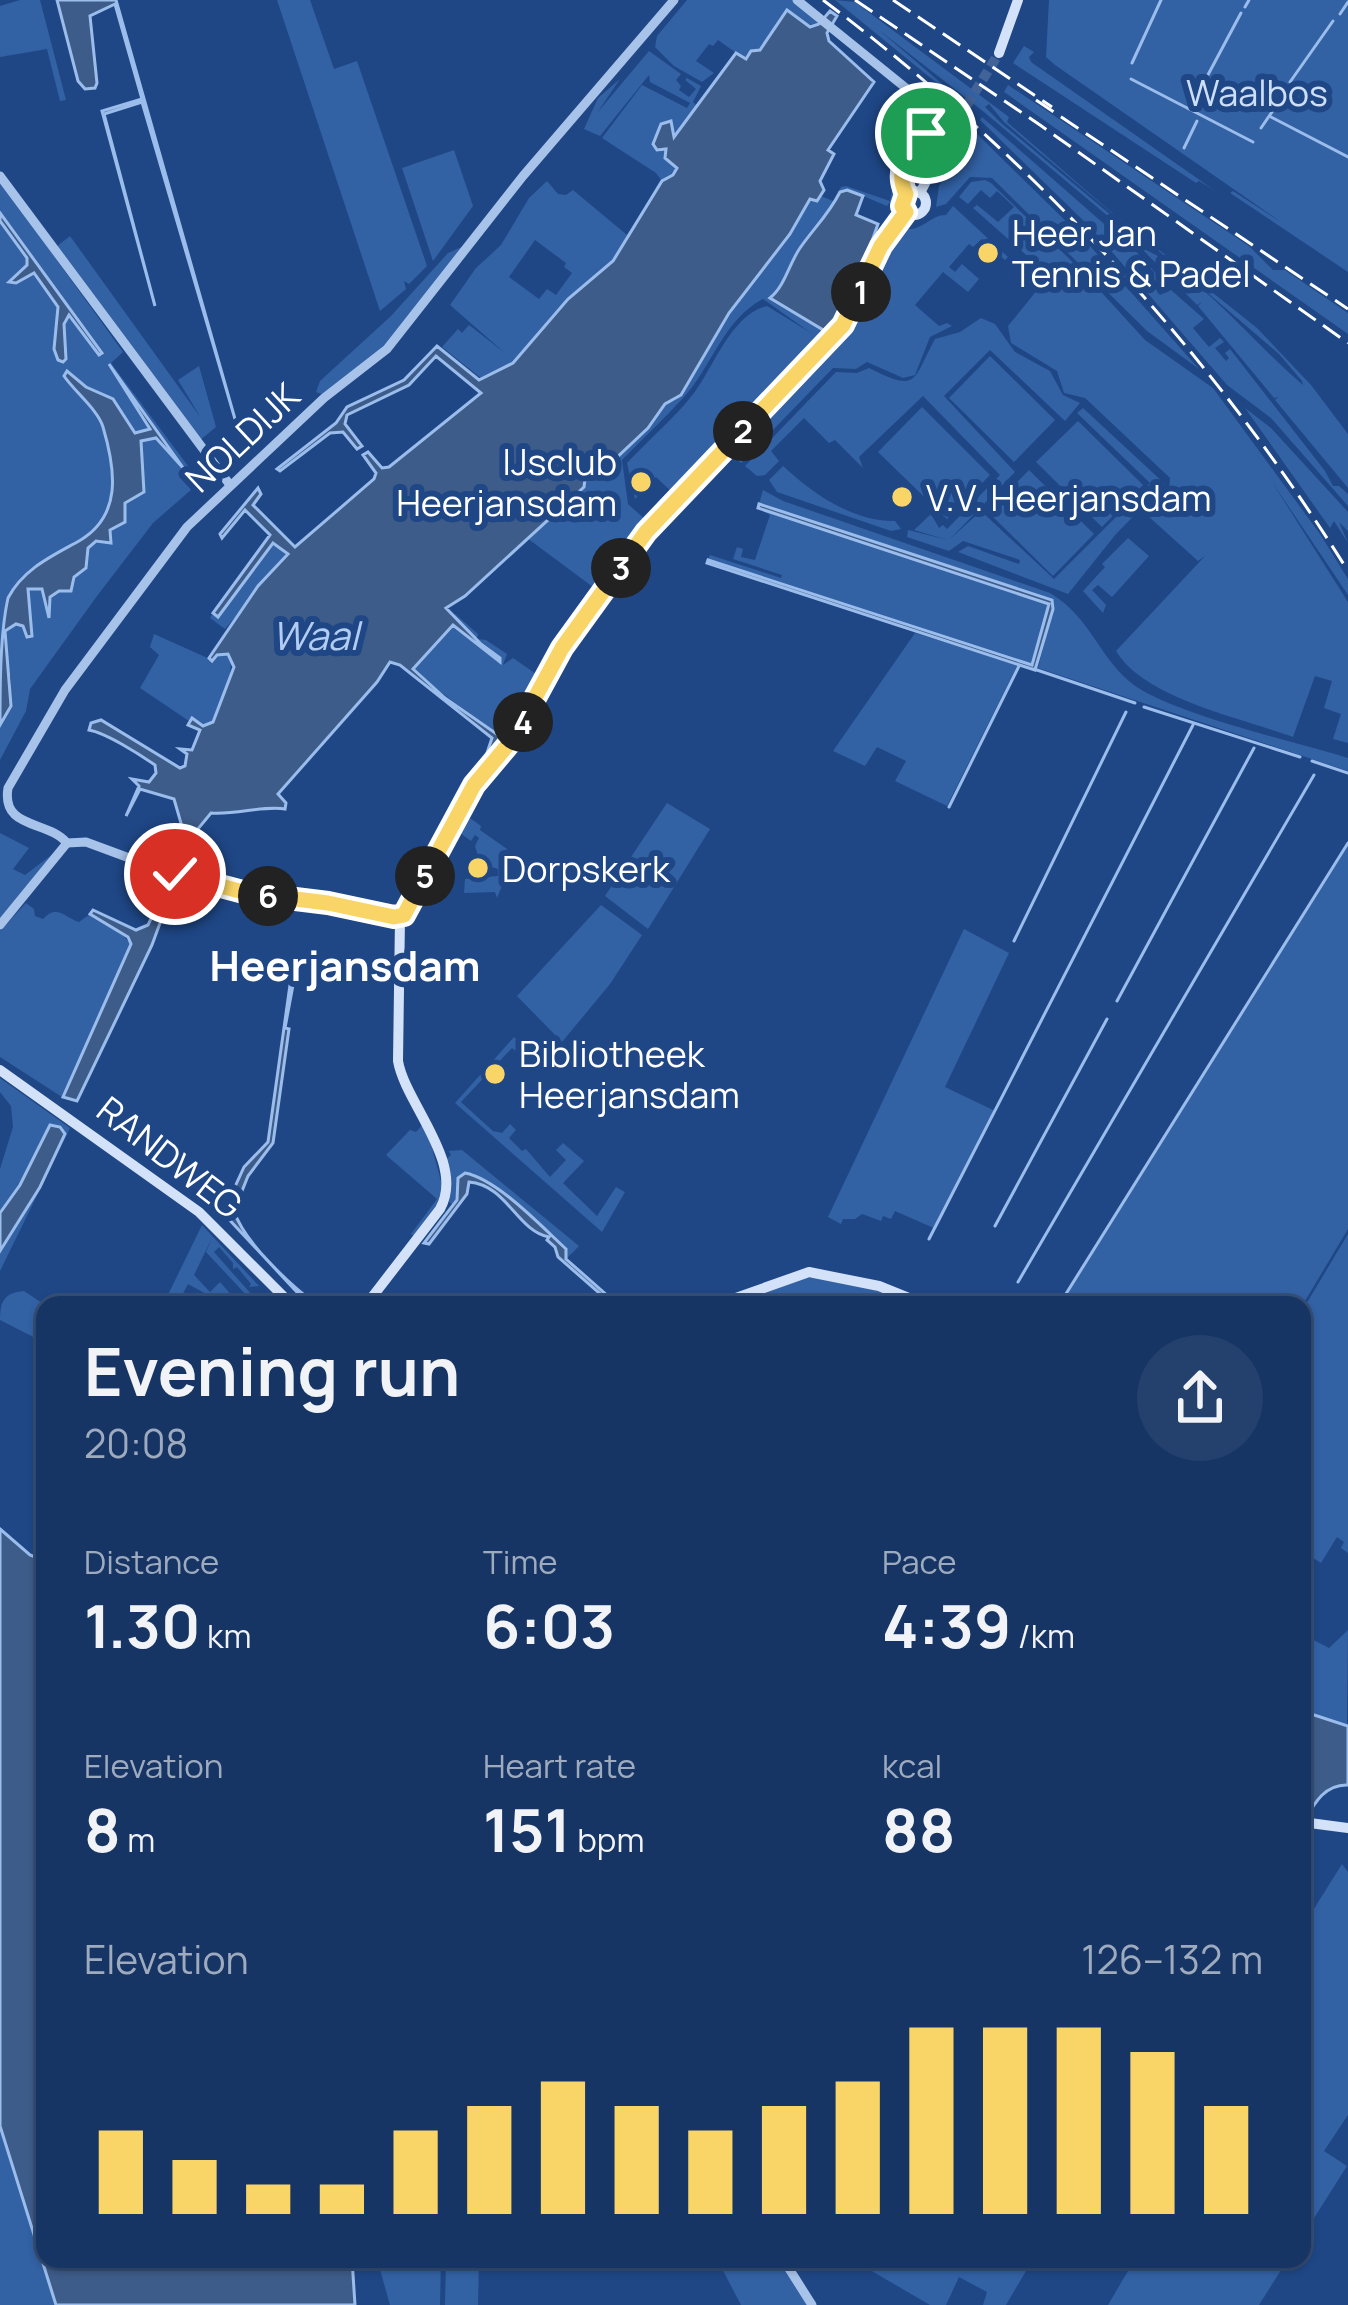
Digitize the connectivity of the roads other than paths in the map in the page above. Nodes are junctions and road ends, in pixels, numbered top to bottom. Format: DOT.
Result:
graph roads {
  1 [pos="674,0"];
  2 [pos="797,0"];
  3 [pos="1018,0"];
  4 [pos="999,53"];
  5 [pos="959,118"];
  6 [pos="0,176"];
  7 [pos="913,194"];
  8 [pos="906,212"];
  9 [pos="230,485"];
  10 [pos="67,843"];
  11 [pos="400,918"];
  12 [pos="0,925"];
  13 [pos="0,1070"];
  14 [pos="283,1296"];
  15 [pos="373,1296"];
  16 [pos="741,1296"];
  17 [pos="904,1296"];
  18 [pos="1311,1823"];
  19 [pos="1348,1828"];
  20 [pos="789,2268"];
  21 [pos="812,2305"];
  1 -- 9 [label="street, NOLDIJK"];
  2 -- 7 [label="street"];
  3 -- 4 [label="main road"];
  5 -- 7 [label="main road"];
  6 -- 9 [label="street"];
  7 -- 8 [label="main road"];
  7 -- 8 [label="main road"];
  8 -- 11 [label="main road"];
  9 -- 10 [label="street, NOLDIJK"];
  10 -- 11 [label="street, NOLDIJK"];
  10 -- 12 [label="street"];
  11 -- 15 [label="main road"];
  13 -- 14 [label="main road, RANDWEG"];
  16 -- 17 [label="main road"];
  18 -- 19 [label="main road"];
  20 -- 21 [label="street"];
}
